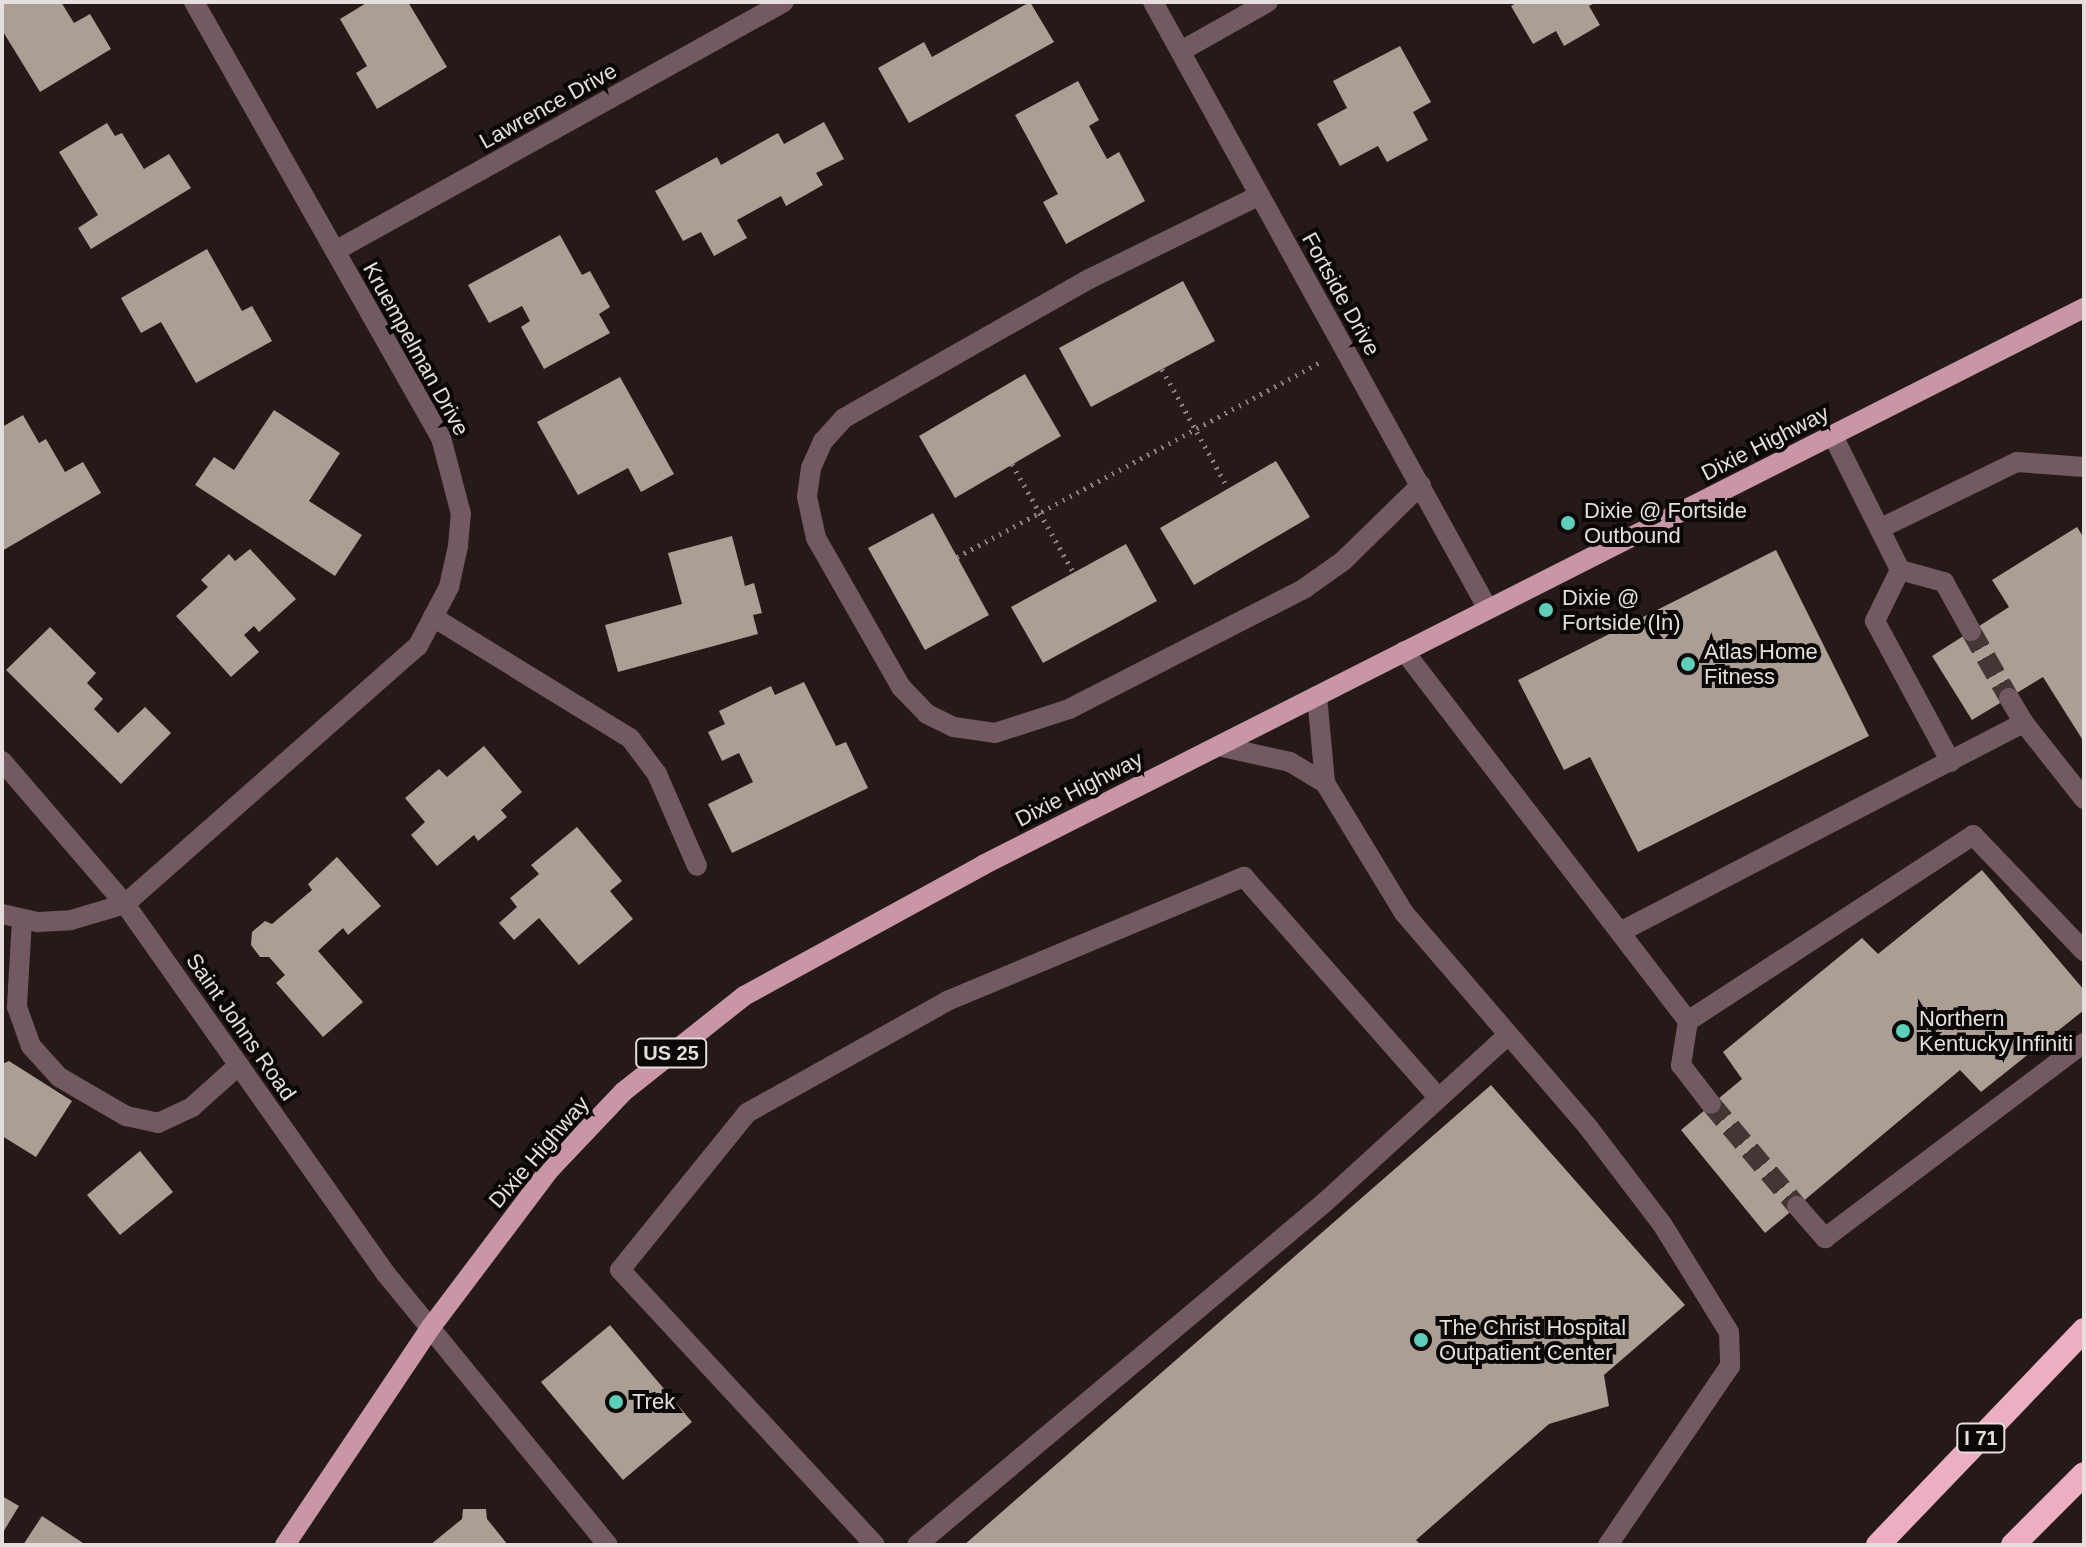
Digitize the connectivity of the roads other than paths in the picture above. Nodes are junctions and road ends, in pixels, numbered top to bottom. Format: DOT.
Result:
graph roads {
  1 [pos="194,2"];
  2 [pos="784,2"];
  3 [pos="1153,2"];
  4 [pos="1268,2"];
  5 [pos="1181,51"];
  6 [pos="1258,196"];
  7 [pos="335,251"];
  8 [pos="2084,308"];
  9 [pos="1833,436"];
  10 [pos="2084,467"];
  11 [pos="1421,485"];
  12 [pos="1881,528"];
  13 [pos="1900,570"];
  14 [pos="1488,609"];
  15 [pos="433,617"];
  16 [pos="1971,631"];
  17 [pos="1404,651"];
  18 [pos="1317,696"];
  19 [pos="2009,698"];
  20 [pos="2024,723"];
  21 [pos="1218,746"];
  22 [pos="2,761"];
  23 [pos="1951,762"];
  24 [pos="1325,783"];
  25 [pos="2084,799"];
  26 [pos="697,866"];
  27 [pos="125,904"];
  28 [pos="12,916"];
  29 [pos="1620,932"];
  30 [pos="2084,951"];
  31 [pos="1688,1021"];
  32 [pos="1508,1035"];
  33 [pos="2084,1043"];
  34 [pos="239,1065"];
  35 [pos="1438,1097"];
  36 [pos="1711,1104"];
  37 [pos="1797,1206"];
  38 [pos="431,1327"];
  39 [pos="2084,1330"];
  40 [pos="2084,1474"];
  41 [pos="285,1545"];
  42 [pos="608,1545"];
  43 [pos="875,1545"];
  44 [pos="917,1545"];
  45 [pos="1608,1545"];
  46 [pos="1878,1545"];
  47 [pos="2013,1545"];
  1 -- 7 [label="street, Kruempelman Drive"];
  2 -- 7 [label="street, Lawrence Drive"];
  3 -- 5 [label="street, Fortside Drive"];
  4 -- 5 [label="street"];
  5 -- 6 [label="street, Fortside Drive"];
  6 -- 11 [label="street, Fortside Drive"];
  6 -- 11 [label="street"];
  7 -- 15 [label="street, Kruempelman Drive"];
  8 -- 9 [label="main road, Dixie Highway / US 25"];
  9 -- 12 [label="street"];
  9 -- 14 [label="main road, Dixie Highway / US 25"];
  10 -- 12 [label="street"];
  11 -- 14 [label="street, Fortside Drive"];
  12 -- 13 [label="street"];
  13 -- 16 [label="street"];
  13 -- 23 [label="street"];
  14 -- 17 [label="main road, Dixie Highway / US 25"];
  15 -- 26 [label="street"];
  15 -- 27 [label="street, Kruempelman Drive"];
  17 -- 18 [label="main road, Dixie Highway / US 25"];
  17 -- 29 [label="street"];
  18 -- 21 [label="main road, Dixie Highway / US 25"];
  18 -- 24 [label="street"];
  19 -- 20 [label="street"];
  20 -- 23 [label="street"];
  20 -- 25 [label="street"];
  21 -- 24 [label="street"];
  21 -- 38 [label="main road, Dixie Highway / US 25"];
  22 -- 27 [label="street, Saint Johns Road"];
  23 -- 29 [label="street"];
  24 -- 32 [label="street"];
  27 -- 28 [label="street"];
  27 -- 34 [label="street, Saint Johns Road"];
  28 -- 34 [label="street"];
  29 -- 31 [label="street"];
  30 -- 31 [label="street"];
  31 -- 36 [label="street"];
  32 -- 35 [label="street"];
  32 -- 45 [label="street"];
  33 -- 37 [label="street"];
  34 -- 38 [label="street, Saint Johns Road"];
  35 -- 43 [label="street"];
  35 -- 44 [label="street"];
  38 -- 41 [label="main road, Dixie Highway / US 25"];
  38 -- 42 [label="street, Saint Johns Road"];
  39 -- 46 [label="highway, I 71"];
  40 -- 47 [label="highway"];
}
